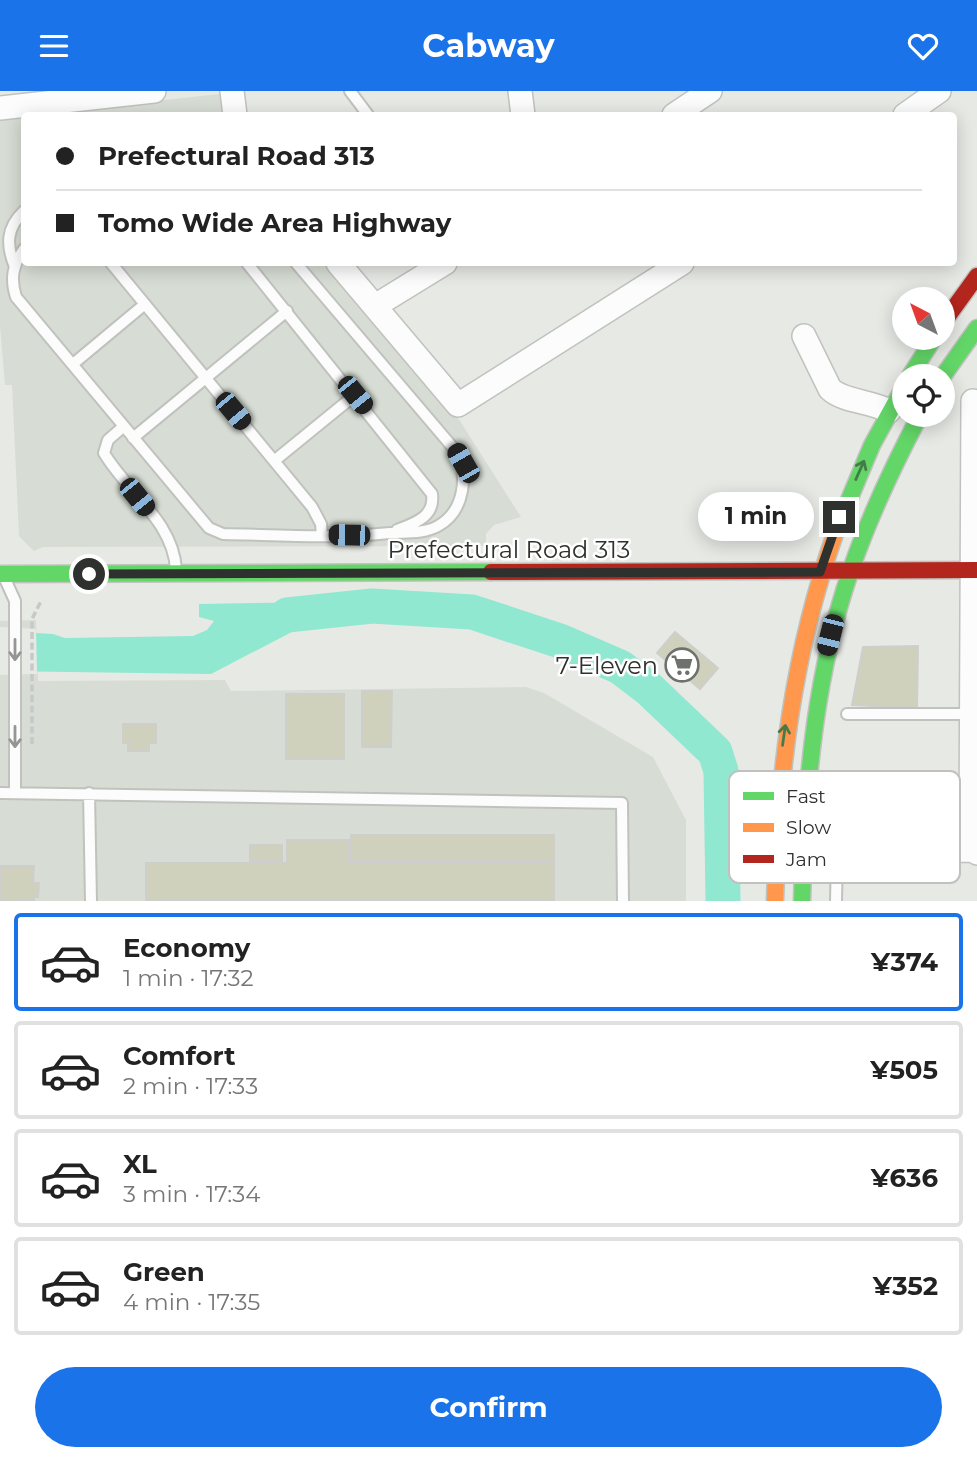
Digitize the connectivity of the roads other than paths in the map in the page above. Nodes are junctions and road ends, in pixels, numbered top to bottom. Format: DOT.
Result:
graph roads {
  1 [pos="154,91"];
  2 [pos="232,91"];
  3 [pos="350,91"];
  4 [pos="520,91"];
  5 [pos="710,91"];
  6 [pos="939,91"];
  7 [pos="98,94"];
  8 [pos="0,108"];
  9 [pos="235,112"];
  10 [pos="366,112"];
  11 [pos="523,112"];
  12 [pos="678,112"];
  13 [pos="909,112"];
  14 [pos="21,216"];
  15 [pos="21,255"];
  16 [pos="113,266"];
  17 [pos="249,266"];
  18 [pos="299,266"];
  19 [pos="341,266"];
  20 [pos="440,266"];
  21 [pos="677,266"];
  22 [pos="15,267"];
  23 [pos="977,276"];
  24 [pos="145,304"];
  25 [pos="956,305"];
  26 [pos="375,306"];
  27 [pos="286,311"];
  28 [pos="977,328"];
  29 [pos="804,337"];
  30 [pos="73,364"];
  31 [pos="952,364"];
  32 [pos="205,378"];
  33 [pos="955,391"];
  34 [pos="355,395"];
  35 [pos="975,401"];
  36 [pos="892,406"];
  37 [pos="889,411"];
  38 [pos="124,426"];
  39 [pos="914,427"];
  40 [pos="133,438"];
  41 [pos="274,461"];
  42 [pos="388,533"];
  43 [pos="321,535"];
  44 [pos="974,570"];
  45 [pos="1,572"];
  46 [pos="820,572"];
  47 [pos="847,572"];
  48 [pos="176,573"];
  49 [pos="975,687"];
  50 [pos="847,714"];
  51 [pos="973,714"];
  52 [pos="781,771"];
  53 [pos="807,771"];
  54 [pos="0,793"];
  55 [pos="15,793"];
  56 [pos="89,793"];
  57 [pos="976,851"];
  58 [pos="775,883"];
  59 [pos="802,883"];
  60 [pos="836,883"];
  61 [pos="91,901"];
  62 [pos="623,901"];
  63 [pos="775,901"];
  64 [pos="802,901"];
  65 [pos="836,901"];
  1 -- 7 [label="street"];
  2 -- 9 [label="street"];
  3 -- 10 [label="lane"];
  4 -- 11 [label="street"];
  5 -- 12 [label="street"];
  6 -- 13 [label="street"];
  7 -- 8 [label="street"];
  14 -- 22 [label="lane"];
  15 -- 22 [label="lane"];
  16 -- 24 [label="lane"];
  17 -- 27 [label="lane"];
  18 -- 42 [label="lane"];
  19 -- 26 [label="street"];
  20 -- 26 [label="street"];
  21 -- 26 [label="street"];
  22 -- 30 [label="lane"];
  23 -- 25 [label="main road"];
  24 -- 30 [label="lane"];
  24 -- 32 [label="lane"];
  27 -- 32 [label="lane"];
  27 -- 34 [label="lane"];
  28 -- 31 [label="main road"];
  29 -- 37 [label="street"];
  30 -- 38 [label="lane"];
  32 -- 40 [label="lane"];
  32 -- 41 [label="lane"];
  33 -- 35 [label="street"];
  34 -- 41 [label="lane"];
  34 -- 42 [label="lane"];
  35 -- 44 [label="street"];
  36 -- 37 [label="main road"];
  46 -- 37 [label="main road, one-way"];
  38 -- 40 [label="lane"];
  38 -- 48 [label="lane"];
  39 -- 47 [label="main road"];
  40 -- 43 [label="lane"];
  41 -- 43 [label="lane"];
  42 -- 43 [label="lane"];
  44 -- 47 [label="main road, Prefectural Road 313"];
  44 -- 49 [label="street"];
  45 -- 48 [label="main road, Prefectural Road 313"];
  45 -- 55 [label="lane, one-way"];
  46 -- 47 [label="main road, Prefectural Road 313"];
  46 -- 48 [label="main road, Prefectural Road 313"];
  52 -- 46 [label="main road, one-way"];
  47 -- 53 [label="main road"];
  49 -- 51 [label="street"];
  50 -- 51 [label="lane"];
  51 -- 57 [label="street"];
  54 -- 55 [label="lane"];
  55 -- 56 [label="lane"];
  56 -- 61 [label="lane"];
  56 -- 62 [label="lane"];
  63 -- 58 [label="main road, one-way"];
  59 -- 64 [label="main road"];
  60 -- 65 [label="lane"];
}
